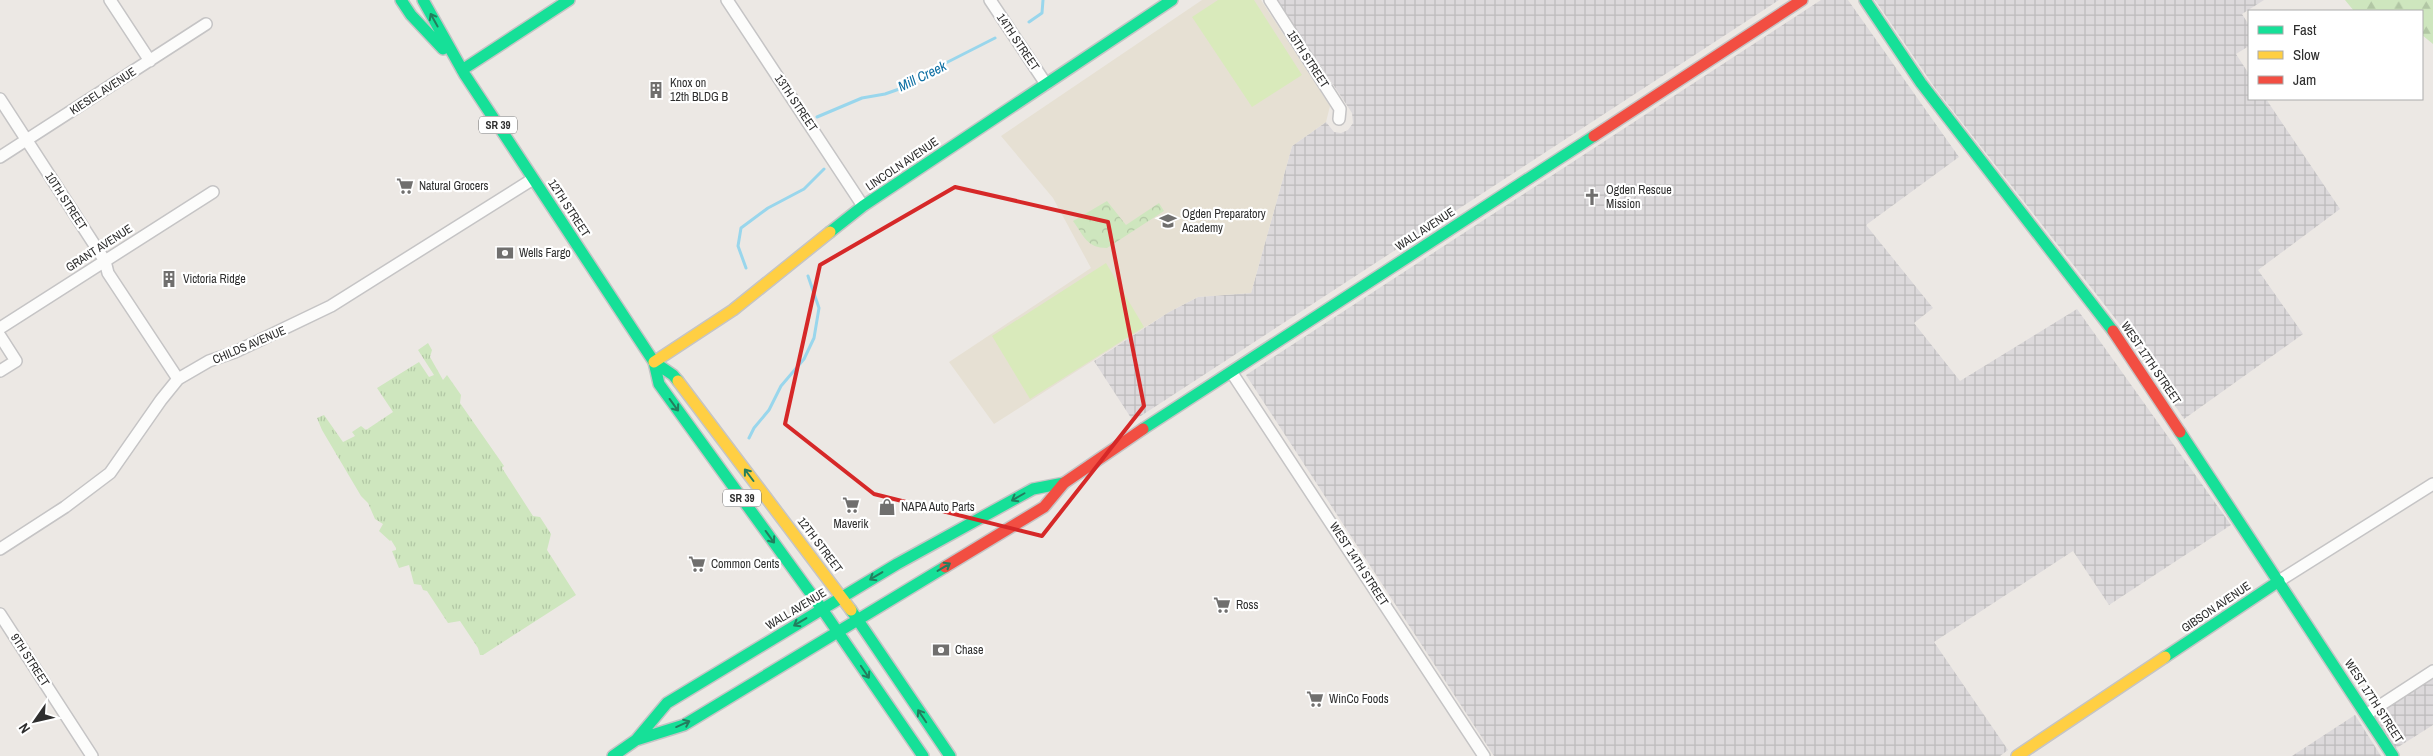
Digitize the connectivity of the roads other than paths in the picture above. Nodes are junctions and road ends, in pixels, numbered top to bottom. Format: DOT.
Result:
graph roads {
  1 [pos="110,0"];
  2 [pos="401,0"];
  3 [pos="423,0"];
  4 [pos="570,0"];
  5 [pos="727,0"];
  6 [pos="990,0"];
  7 [pos="1172,0"];
  8 [pos="1270,0"];
  9 [pos="1802,0"];
  10 [pos="1864,0"];
  11 [pos="206,24"];
  12 [pos="150,61"];
  13 [pos="462,70"];
  14 [pos="1046,84"];
  15 [pos="0,99"];
  16 [pos="1339,119"];
  17 [pos="26,140"];
  18 [pos="0,157"];
  19 [pos="534,179"];
  20 [pos="213,192"];
  21 [pos="863,206"];
  22 [pos="105,260"];
  23 [pos="0,328"];
  24 [pos="0,336"];
  25 [pos="654,362"];
  26 [pos="0,372"];
  27 [pos="1232,373"];
  28 [pos="178,379"];
  29 [pos="1064,483"];
  30 [pos="2433,484"];
  31 [pos="0,549"];
  32 [pos="2280,581"];
  33 [pos="842,597"];
  34 [pos="822,609"];
  35 [pos="0,614"];
  36 [pos="857,619"];
  37 [pos="837,631"];
  38 [pos="2433,671"];
  39 [pos="2367,714"];
  40 [pos="636,740"];
  41 [pos="92,756"];
  42 [pos="612,756"];
  43 [pos="923,756"];
  44 [pos="950,756"];
  45 [pos="1484,756"];
  46 [pos="2017,756"];
  47 [pos="2393,756"];
  1 -- 12 [label="street"];
  2 -- 13 [label="main road, 12TH STREET / SR 39"];
  13 -- 3 [label="main road, 12TH STREET / SR 39, one-way"];
  4 -- 13 [label="main road"];
  5 -- 21 [label="street, 13TH STREET"];
  6 -- 14 [label="street, 14TH STREET"];
  7 -- 14 [label="main road, LINCOLN AVENUE"];
  8 -- 16 [label="street, 15TH STREET"];
  9 -- 27 [label="main road, WALL AVENUE"];
  10 -- 32 [label="main road, WEST 17TH STREET"];
  11 -- 12 [label="street, KIESEL AVENUE"];
  12 -- 17 [label="street, KIESEL AVENUE"];
  13 -- 19 [label="main road, 12TH STREET / SR 39"];
  14 -- 21 [label="main road, LINCOLN AVENUE"];
  15 -- 17 [label="street, 10TH STREET"];
  17 -- 18 [label="street, KIESEL AVENUE"];
  17 -- 22 [label="street, 10TH STREET"];
  19 -- 25 [label="main road, 12TH STREET / SR 39"];
  19 -- 28 [label="street, CHILDS AVENUE"];
  20 -- 22 [label="street, GRANT AVENUE"];
  21 -- 25 [label="main road, LINCOLN AVENUE"];
  22 -- 23 [label="street, GRANT AVENUE"];
  22 -- 28 [label="street, 10TH STREET"];
  24 -- 26 [label="street"];
  33 -- 25 [label="main road, 12TH STREET / SR 39, one-way"];
  25 -- 34 [label="main road, 12TH STREET / SR 39, one-way"];
  27 -- 29 [label="main road, WALL AVENUE"];
  27 -- 45 [label="street, WEST 14TH STREET"];
  28 -- 31 [label="street, CHILDS AVENUE"];
  29 -- 33 [label="main road, WALL AVENUE, one-way"];
  36 -- 29 [label="main road, WALL AVENUE, one-way"];
  30 -- 32 [label="street, GIBSON AVENUE"];
  32 -- 39 [label="main road, WEST 17TH STREET"];
  32 -- 46 [label="main road, GIBSON AVENUE"];
  33 -- 34 [label="main road, WALL AVENUE"];
  33 -- 36 [label="main road, 12TH STREET / SR 39"];
  34 -- 37 [label="main road, 12TH STREET / SR 39"];
  34 -- 40 [label="main road, WALL AVENUE, one-way"];
  35 -- 41 [label="street, 9TH STREET"];
  36 -- 37 [label="main road, WALL AVENUE"];
  44 -- 36 [label="main road, 12TH STREET / SR 39, one-way"];
  40 -- 37 [label="main road, WALL AVENUE, one-way"];
  37 -- 43 [label="main road, 12TH STREET / SR 39, one-way"];
  38 -- 39 [label="street"];
  39 -- 47 [label="main road, WEST 17TH STREET"];
  40 -- 42 [label="main road, WALL AVENUE"];
}
